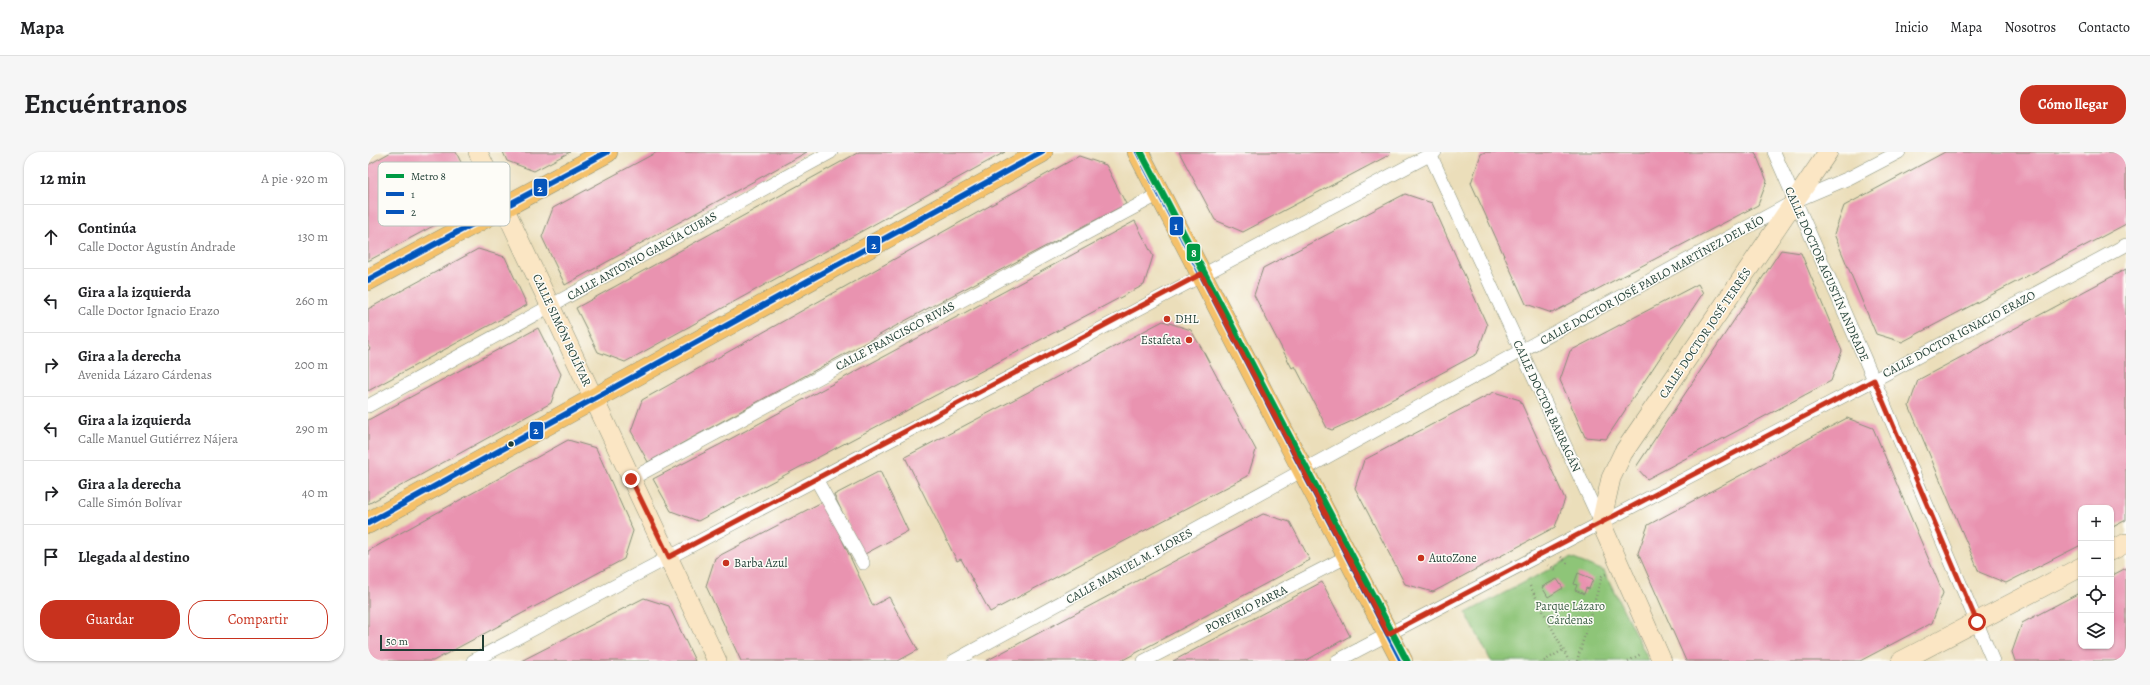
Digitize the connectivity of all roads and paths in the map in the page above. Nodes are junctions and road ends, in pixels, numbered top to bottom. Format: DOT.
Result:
graph roads {
  1 [pos="478,152"];
  2 [pos="606,152"];
  3 [pos="831,152"];
  4 [pos="1042,152"];
  5 [pos="1138,152"];
  6 [pos="1774,152"];
  7 [pos="1828,152"];
  8 [pos="1898,152"];
  9 [pos="1432,153"];
  10 [pos="483,162"];
  11 [pos="1159,194"];
  12 [pos="1795,202"];
  13 [pos="510,203"];
  14 [pos="510,219"];
  15 [pos="467,226"];
  16 [pos="2126,245"];
  17 [pos="1201,274"];
  18 [pos="368,280"];
  19 [pos="551,307"];
  20 [pos="1521,351"];
  21 [pos="1874,380"];
  22 [pos="593,398"];
  23 [pos="368,406"];
  24 [pos="1303,470"];
  25 [pos="631,479"];
  26 [pos="816,479"];
  27 [pos="368,523"];
  28 [pos="1601,523"];
  29 [pos="2126,543"];
  30 [pos="2114,549"];
  31 [pos="1348,556"];
  32 [pos="669,557"];
  33 [pos="863,562"];
  34 [pos="2078,569"];
  35 [pos="1602,576"];
  36 [pos="1530,586"];
  37 [pos="1977,622"];
  38 [pos="1388,634"];
  39 [pos="1563,650"];
  40 [pos="1641,654"];
  41 [pos="473,661"];
  42 [pos="717,661"];
  43 [pos="954,661"];
  44 [pos="1144,661"];
  45 [pos="1337,661"];
  46 [pos="1402,661"];
  47 [pos="1544,661"];
  48 [pos="1569,661"];
  49 [pos="1577,661"];
  50 [pos="1628,661"];
  51 [pos="1662,661"];
  52 [pos="1901,661"];
  53 [pos="1994,661"];
  1 -- 10 [label="street, CALLE SIMÓN BOLÍVAR"];
  2 -- 13 [label="main road"];
  3 -- 19 [label="street, CALLE ANTONIO GARCÍA CUBAS"];
  4 -- 22 [label="main road"];
  5 -- 11 [label="main road"];
  6 -- 12 [label="street, CALLE DOCTOR AGUSTÍN ANDRADE"];
  7 -- 12 [label="street, CALLE DOCTOR JOSÉ TERRÉS"];
  8 -- 12 [label="street, CALLE DOCTOR JOSÉ PABLO MARTÍNEZ DEL RÍO"];
  9 -- 17 [label="street"];
  9 -- 20 [label="street, CALLE DOCTOR BARRAGÁN"];
  11 -- 17 [label="main road"];
  11 -- 25 [label="street, CALLE FRANCISCO RIVAS"];
  12 -- 20 [label="street, CALLE DOCTOR JOSÉ PABLO MARTÍNEZ DEL RÍO"];
  12 -- 21 [label="street, CALLE DOCTOR AGUSTÍN ANDRADE"];
  12 -- 28 [label="street, CALLE DOCTOR JOSÉ TERRÉS"];
  14 -- 19 [label="street, CALLE SIMÓN BOLÍVAR"];
  15 -- 18 [label="main road"];
  16 -- 21 [label="street, CALLE DOCTOR IGNACIO ERAZO"];
  17 -- 24 [label="main road"];
  17 -- 26 [label="street"];
  19 -- 22 [label="street, CALLE SIMÓN BOLÍVAR"];
  19 -- 23 [label="street, CALLE ANTONIO GARCÍA CUBAS"];
  20 -- 24 [label="street, CALLE DOCTOR JOSÉ PABLO MARTÍNEZ DEL RÍO"];
  20 -- 28 [label="street, CALLE DOCTOR BARRAGÁN"];
  21 -- 28 [label="street, CALLE DOCTOR IGNACIO ERAZO"];
  21 -- 37 [label="street, CALLE DOCTOR AGUSTÍN ANDRADE"];
  22 -- 25 [label="street, CALLE SIMÓN BOLÍVAR"];
  22 -- 27 [label="main road"];
  24 -- 31 [label="main road"];
  24 -- 43 [label="street, CALLE MANUEL M. FLORES"];
  25 -- 32 [label="street, CALLE SIMÓN BOLÍVAR"];
  26 -- 32 [label="street"];
  26 -- 33 [label="street"];
  28 -- 38 [label="street, CALLE DOCTOR IGNACIO ERAZO"];
  28 -- 51 [label="street, CALLE DOCTOR BARRAGÁN"];
  29 -- 30 [label="street"];
  31 -- 38 [label="main road"];
  31 -- 44 [label="street, PORFIRIO PARRA"];
  32 -- 41 [label="street"];
  32 -- 42 [label="street, CALLE SIMÓN BOLÍVAR"];
  34 -- 37 [label="street"];
  35 -- 49 [label="path"];
  36 -- 39 [label="path"];
  37 -- 52 [label="street"];
  37 -- 53 [label="street, CALLE DOCTOR AGUSTÍN ANDRADE"];
  38 -- 45 [label="street, CALLE DOCTOR IGNACIO ERAZO"];
  38 -- 46 [label="main road"];
  39 -- 47 [label="path"];
  39 -- 48 [label="path"];
  40 -- 50 [label="path"];
}
